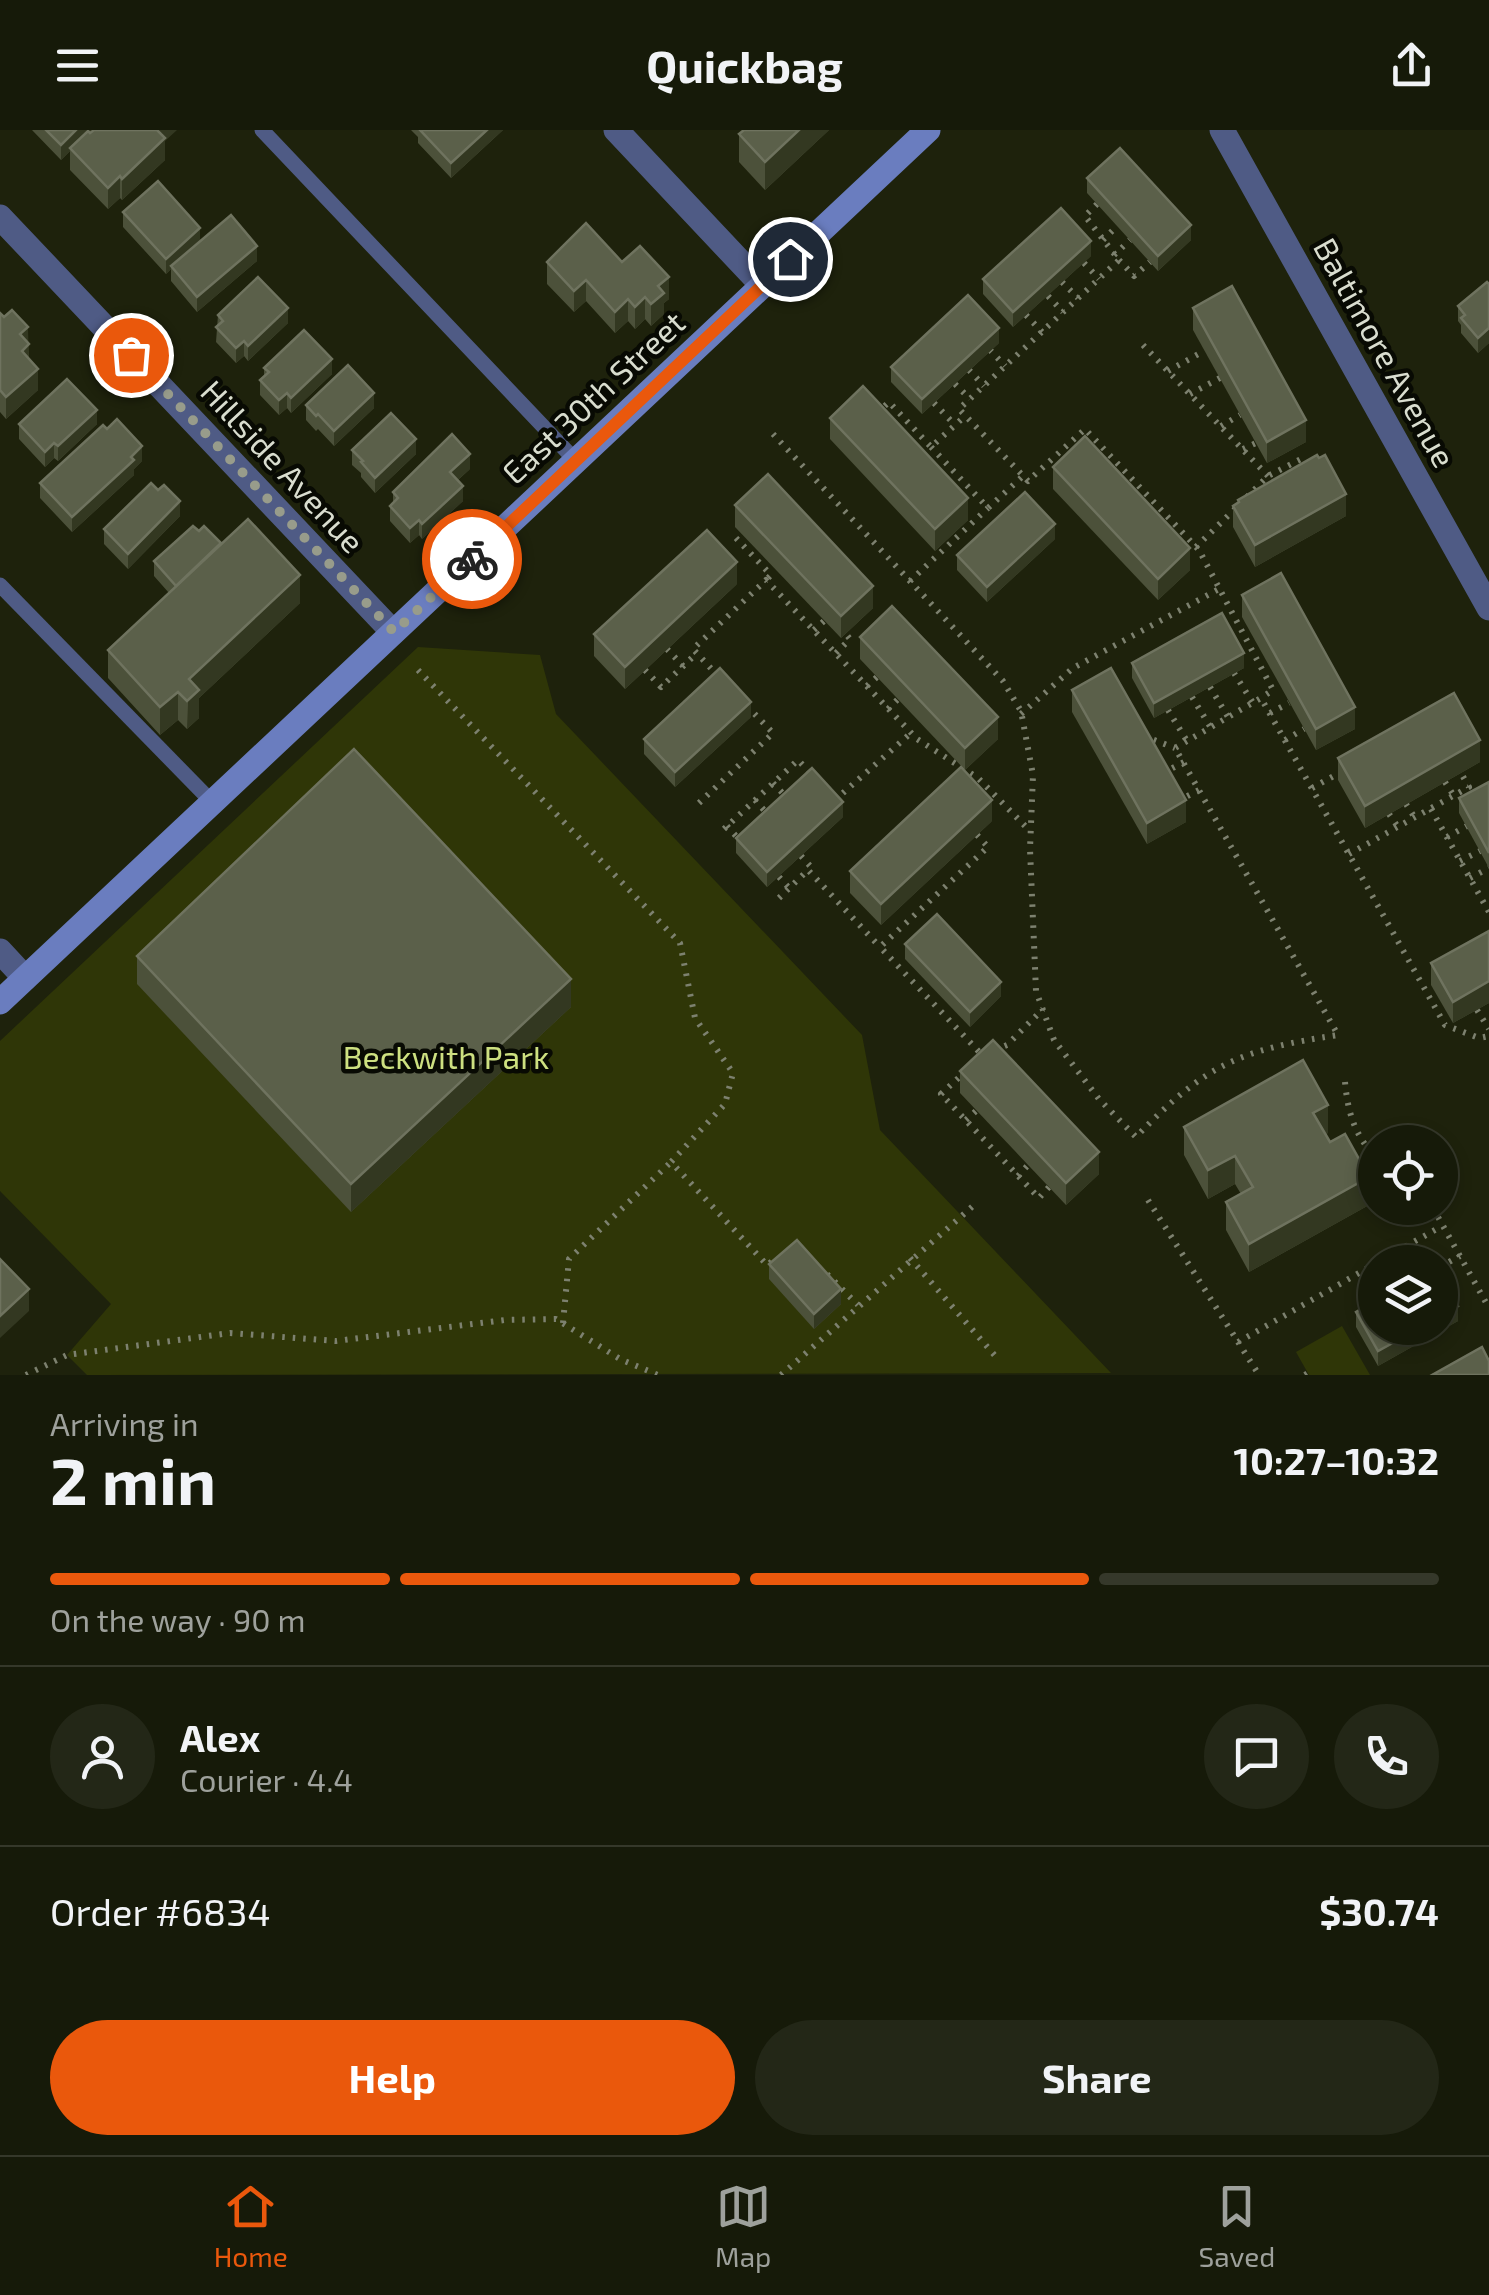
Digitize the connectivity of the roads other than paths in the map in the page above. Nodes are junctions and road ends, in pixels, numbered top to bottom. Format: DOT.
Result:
graph roads {
  1 [pos="262,130"];
  2 [pos="616,130"];
  3 [pos="928,130"];
  4 [pos="1222,130"];
  5 [pos="0,217"];
  6 [pos="762,285"];
  7 [pos="576,461"];
  8 [pos="0,585"];
  9 [pos="1489,608"];
  10 [pos="394,632"];
  11 [pos="212,802"];
  12 [pos="0,951"];
  13 [pos="25,978"];
  14 [pos="0,1002"];
  1 -- 7 [label="lane"];
  2 -- 6 [label="street"];
  3 -- 6 [label="main road, East 30th Street"];
  4 -- 9 [label="street, Baltimore Avenue"];
  5 -- 10 [label="street, Hillside Avenue"];
  6 -- 7 [label="main road, East 30th Street"];
  7 -- 10 [label="main road, East 30th Street"];
  8 -- 11 [label="lane"];
  10 -- 11 [label="main road, East 30th Street"];
  11 -- 13 [label="main road, East 30th Street"];
  12 -- 13 [label="street"];
  13 -- 14 [label="main road, East 30th Street"];
}
